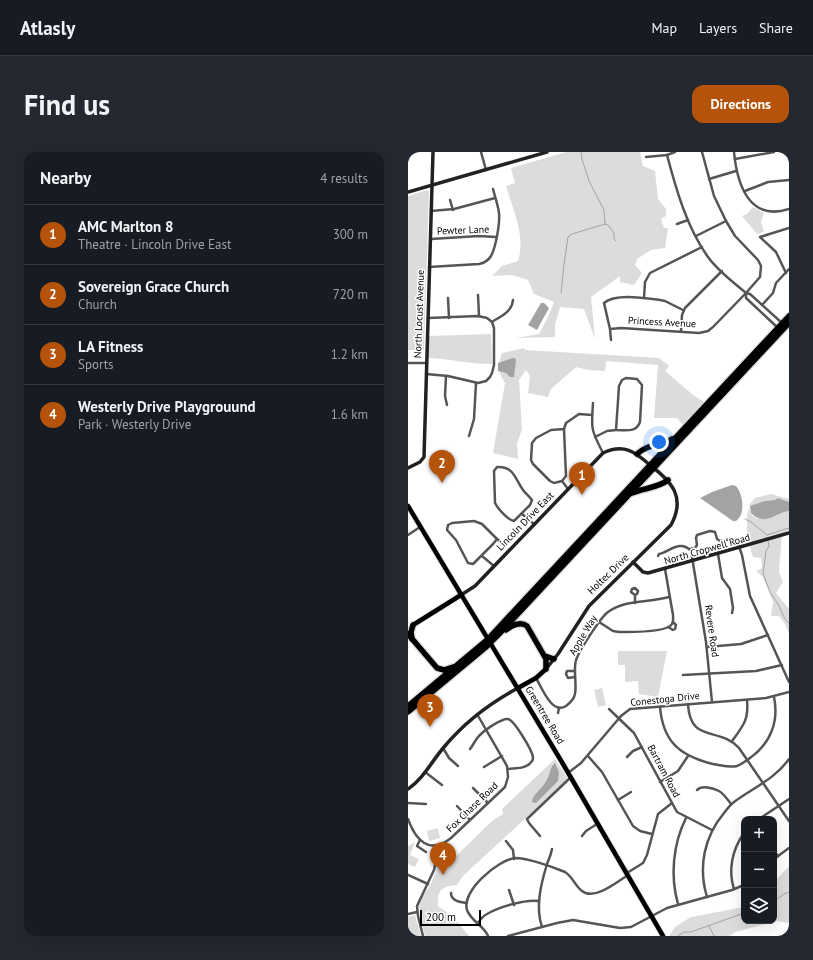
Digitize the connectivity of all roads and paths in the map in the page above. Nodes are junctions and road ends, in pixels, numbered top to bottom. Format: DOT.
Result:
graph roads {
  1 [pos="433,152"];
  2 [pos="481,152"];
  3 [pos="547,152"];
  4 [pos="675,152"];
  5 [pos="702,152"];
  6 [pos="734,152"];
  7 [pos="774,152"];
  8 [pos="667,155"];
  9 [pos="646,157"];
  10 [pos="734,159"];
  11 [pos="486,170"];
  12 [pos="736,171"];
  13 [pos="709,179"];
  14 [pos="789,180"];
  15 [pos="433,185"];
  16 [pos="493,189"];
  17 [pos="745,191"];
  18 [pos="408,192"];
  19 [pos="495,198"];
  20 [pos="450,200"];
  21 [pos="789,209"];
  22 [pos="453,210"];
  23 [pos="432,211"];
  24 [pos="688,220"];
  25 [pos="726,221"];
  26 [pos="677,224"];
  27 [pos="789,228"];
  28 [pos="696,236"];
  29 [pos="496,237"];
  30 [pos="430,239"];
  31 [pos="702,247"];
  32 [pos="429,267"];
  33 [pos="789,269"];
  34 [pos="722,271"];
  35 [pos="786,272"];
  36 [pos="746,293"];
  37 [pos="478,295"];
  38 [pos="448,298"];
  39 [pos="644,298"];
  40 [pos="513,300"];
  41 [pos="762,305"];
  42 [pos="683,310"];
  43 [pos="759,310"];
  44 [pos="479,316"];
  45 [pos="789,316"];
  46 [pos="427,318"];
  47 [pos="449,318"];
  48 [pos="492,322"];
  49 [pos="789,323"];
  50 [pos="780,326"];
  51 [pos="610,329"];
  52 [pos="681,331"];
  53 [pos="611,340"];
  54 [pos="770,344"];
  55 [pos="408,363"];
  56 [pos="426,363"];
  57 [pos="426,374"];
  58 [pos="446,376"];
  59 [pos="476,383"];
  60 [pos="593,402"];
  61 [pos="447,405"];
  62 [pos="592,414"];
  63 [pos="564,429"];
  64 [pos="616,430"];
  65 [pos="682,432"];
  66 [pos="469,436"];
  67 [pos="595,437"];
  68 [pos="603,453"];
  69 [pos="637,454"];
  70 [pos="652,467"];
  71 [pos="408,468"];
  72 [pos="668,480"];
  73 [pos="562,481"];
  74 [pos="568,489"];
  75 [pos="630,494"];
  76 [pos="408,506"];
  77 [pos="522,514"];
  78 [pos="535,525"];
  79 [pos="421,527"];
  80 [pos="408,534"];
  81 [pos="789,534"];
  82 [pos="497,539"];
  83 [pos="503,544"];
  84 [pos="740,548"];
  85 [pos="690,549"];
  86 [pos="718,554"];
  87 [pos="482,556"];
  88 [pos="658,556"];
  89 [pos="692,561"];
  90 [pos="633,562"];
  91 [pos="494,566"];
  92 [pos="664,569"];
  93 [pos="461,595"];
  94 [pos="635,595"];
  95 [pos="669,598"];
  96 [pos="635,603"];
  97 [pos="732,613"];
  98 [pos="599,622"];
  99 [pos="673,622"];
  100 [pos="414,625"];
  101 [pos="668,627"];
  102 [pos="408,629"];
  103 [pos="501,632"];
  104 [pos="408,634"];
  105 [pos="768,635"];
  106 [pos="413,639"];
  107 [pos="490,641"];
  108 [pos="707,647"];
  109 [pos="545,656"];
  110 [pos="554,660"];
  111 [pos="461,663"];
  112 [pos="782,665"];
  113 [pos="546,669"];
  114 [pos="575,671"];
  115 [pos="709,674"];
  116 [pos="683,675"];
  117 [pos="575,677"];
  118 [pos="536,678"];
  119 [pos="789,682"];
  120 [pos="518,688"];
  121 [pos="789,692"];
  122 [pos="774,697"];
  123 [pos="746,700"];
  124 [pos="712,702"];
  125 [pos="688,704"];
  126 [pos="408,706"];
  127 [pos="660,707"];
  128 [pos="559,708"];
  129 [pos="609,709"];
  130 [pos="408,712"];
  131 [pos="558,712"];
  132 [pos="478,714"];
  133 [pos="619,718"];
  134 [pos="486,729"];
  135 [pos="732,741"];
  136 [pos="642,747"];
  137 [pos="444,748"];
  138 [pos="470,749"];
  139 [pos="502,756"];
  140 [pos="588,756"];
  141 [pos="688,756"];
  142 [pos="627,757"];
  143 [pos="789,759"];
  144 [pos="747,760"];
  145 [pos="458,766"];
  146 [pos="484,767"];
  147 [pos="508,769"];
  148 [pos="425,772"];
  149 [pos="570,775"];
  150 [pos="660,782"];
  151 [pos="763,783"];
  152 [pos="442,785"];
  153 [pos="473,788"];
  154 [pos="408,789"];
  155 [pos="697,790"];
  156 [pos="631,792"];
  157 [pos="789,799"];
  158 [pos="618,800"];
  159 [pos="408,803"];
  160 [pos="672,803"];
  161 [pos="426,804"];
  162 [pos="488,804"];
  163 [pos="731,804"];
  164 [pos="457,806"];
  165 [pos="778,806"];
  166 [pos="763,816"];
  167 [pos="686,818"];
  168 [pos="408,819"];
  169 [pos="470,820"];
  170 [pos="789,821"];
  171 [pos="409,824"];
  172 [pos="597,824"];
  173 [pos="712,830"];
  174 [pos="652,834"];
  175 [pos="540,836"];
  176 [pos="582,836"];
  177 [pos="741,838"];
  178 [pos="420,840"];
  179 [pos="506,841"];
  180 [pos="436,845"];
  181 [pos="789,848"];
  182 [pos="552,849"];
  183 [pos="426,852"];
  184 [pos="775,852"];
  185 [pos="778,856"];
  186 [pos="514,858"];
  187 [pos="546,866"];
  188 [pos="627,874"];
  189 [pos="408,875"];
  190 [pos="428,884"];
  191 [pos="741,886"];
  192 [pos="509,890"];
  193 [pos="734,890"];
  194 [pos="451,893"];
  195 [pos="707,897"];
  196 [pos="539,901"];
  197 [pos="466,903"];
  198 [pos="678,904"];
  199 [pos="514,905"];
  200 [pos="417,912"];
  201 [pos="408,914"];
  202 [pos="652,916"];
  203 [pos="478,923"];
  204 [pos="542,927"];
  205 [pos="423,936"];
  206 [pos="488,936"];
  207 [pos="508,936"];
  208 [pos="663,936"];
  1 -- 15 [label="street, North Locust Avenue"];
  2 -- 11 [label="street"];
  3 -- 11 [label="street"];
  4 -- 8 [label="street"];
  5 -- 13 [label="street, Princess Avenue"];
  6 -- 10 [label="street"];
  7 -- 10 [label="street"];
  8 -- 9 [label="street"];
  8 -- 24 [label="street"];
  10 -- 12 [label="street"];
  11 -- 15 [label="street"];
  12 -- 13 [label="street"];
  12 -- 17 [label="street"];
  13 -- 25 [label="street, Princess Avenue"];
  14 -- 17 [label="street"];
  15 -- 18 [label="street"];
  15 -- 23 [label="street, North Locust Avenue"];
  16 -- 19 [label="street"];
  17 -- 21 [label="street"];
  19 -- 22 [label="street"];
  19 -- 29 [label="street"];
  20 -- 22 [label="street"];
  22 -- 23 [label="street"];
  23 -- 30 [label="street, North Locust Avenue"];
  24 -- 26 [label="street"];
  24 -- 28 [label="street"];
  25 -- 28 [label="street"];
  25 -- 36 [label="street, Princess Avenue"];
  27 -- 35 [label="street"];
  28 -- 31 [label="street"];
  29 -- 30 [label="street, Pewter Lane"];
  29 -- 32 [label="street"];
  30 -- 32 [label="street, North Locust Avenue"];
  31 -- 34 [label="street"];
  31 -- 39 [label="street"];
  32 -- 46 [label="street, North Locust Avenue"];
  33 -- 35 [label="street"];
  34 -- 36 [label="street"];
  34 -- 42 [label="street"];
  35 -- 41 [label="street"];
  36 -- 41 [label="street"];
  36 -- 43 [label="street"];
  36 -- 52 [label="street, Princess Avenue"];
  37 -- 44 [label="street"];
  38 -- 47 [label="street"];
  39 -- 42 [label="street"];
  39 -- 51 [label="street"];
  40 -- 48 [label="street"];
  41 -- 43 [label="street"];
  41 -- 50 [label="street"];
  42 -- 52 [label="street"];
  43 -- 50 [label="street"];
  44 -- 47 [label="street"];
  44 -- 48 [label="street"];
  45 -- 50 [label="highway"];
  46 -- 47 [label="street"];
  46 -- 56 [label="street, North Locust Avenue"];
  48 -- 59 [label="street"];
  49 -- 54 [label="highway"];
  50 -- 54 [label="highway"];
  50 -- 65 [label="highway"];
  51 -- 52 [label="street, Princess Avenue"];
  51 -- 53 [label="street"];
  54 -- 70 [label="highway"];
  55 -- 56 [label="street"];
  56 -- 57 [label="street, North Locust Avenue"];
  57 -- 58 [label="street"];
  57 -- 71 [label="street, North Locust Avenue"];
  58 -- 59 [label="street"];
  58 -- 61 [label="street"];
  59 -- 66 [label="street"];
  60 -- 62 [label="street"];
  62 -- 63 [label="street"];
  62 -- 67 [label="street"];
  63 -- 73 [label="street"];
  63 -- 73 [label="street"];
  64 -- 64 [label="street"];
  64 -- 67 [label="street"];
  65 -- 69 [label="highway"];
  65 -- 70 [label="highway"];
  67 -- 68 [label="street"];
  68 -- 69 [label="street"];
  68 -- 74 [label="street, Lincoln Drive East"];
  69 -- 70 [label="street"];
  70 -- 72 [label="street, Holtec Drive"];
  70 -- 75 [label="highway"];
  70 -- 107 [label="highway"];
  72 -- 75 [label="highway"];
  72 -- 90 [label="street, Holtec Drive"];
  73 -- 74 [label="street"];
  74 -- 78 [label="street, Lincoln Drive East"];
  75 -- 103 [label="highway"];
  76 -- 79 [label="main road, Greentree Road"];
  77 -- 77 [label="street"];
  77 -- 78 [label="street"];
  78 -- 91 [label="street, Lincoln Drive East"];
  79 -- 80 [label="street"];
  79 -- 93 [label="main road, Greentree Road"];
  81 -- 84 [label="street, North Cropwell Road"];
  82 -- 83 [label="street"];
  82 -- 87 [label="street"];
  82 -- 87 [label="street"];
  84 -- 85 [label="street"];
  84 -- 86 [label="street, North Cropwell Road"];
  84 -- 105 [label="street"];
  85 -- 88 [label="street"];
  85 -- 89 [label="street, Revere Road"];
  86 -- 89 [label="street, North Cropwell Road"];
  86 -- 97 [label="street"];
  87 -- 91 [label="street"];
  89 -- 92 [label="street, North Cropwell Road"];
  89 -- 108 [label="street, Revere Road"];
  90 -- 92 [label="street, North Cropwell Road"];
  90 -- 110 [label="street, Holtec Drive"];
  91 -- 93 [label="street, Lincoln Drive East"];
  92 -- 95 [label="street"];
  93 -- 100 [label="main road, Lincoln Drive East"];
  93 -- 107 [label="main road, Greentree Road"];
  94 -- 96 [label="street"];
  95 -- 96 [label="street, Apple Way"];
  95 -- 99 [label="street"];
  96 -- 98 [label="street, Apple Way"];
  98 -- 101 [label="street"];
  98 -- 114 [label="street, Apple Way"];
  99 -- 101 [label="street"];
  99 -- 101 [label="street"];
  100 -- 102 [label="street, Lincoln Drive East"];
  100 -- 106 [label="highway"];
  103 -- 107 [label="highway"];
  103 -- 109 [label="highway"];
  104 -- 106 [label="highway"];
  105 -- 108 [label="street"];
  105 -- 112 [label="street"];
  106 -- 111 [label="highway"];
  107 -- 111 [label="highway"];
  107 -- 120 [label="main road, Greentree Road"];
  107 -- 130 [label="highway"];
  108 -- 115 [label="street, Revere Road"];
  109 -- 110 [label="highway"];
  109 -- 113 [label="highway"];
  110 -- 113 [label="street, Holtec Drive"];
  111 -- 126 [label="highway"];
  112 -- 115 [label="street"];
  112 -- 119 [label="street"];
  113 -- 118 [label="main road, Holtec Drive"];
  114 -- 117 [label="street, Apple Way"];
  114 -- 117 [label="street"];
  115 -- 116 [label="street"];
  115 -- 124 [label="street, Revere Road"];
  117 -- 128 [label="street, Apple Way"];
  118 -- 120 [label="main road, Holtec Drive"];
  118 -- 128 [label="street"];
  120 -- 132 [label="street"];
  120 -- 149 [label="main road, Greentree Road"];
  121 -- 122 [label="street, Conestoga Drive"];
  122 -- 123 [label="street, Conestoga Drive"];
  122 -- 144 [label="street"];
  123 -- 124 [label="street, Conestoga Drive"];
  123 -- 135 [label="street"];
  124 -- 125 [label="street, Conestoga Drive"];
  125 -- 127 [label="street, Conestoga Drive"];
  125 -- 135 [label="street"];
  127 -- 133 [label="street, Conestoga Drive"];
  127 -- 141 [label="street"];
  128 -- 131 [label="street"];
  129 -- 133 [label="street, Bartram Road"];
  132 -- 134 [label="street"];
  132 -- 137 [label="street"];
  133 -- 136 [label="street, Bartram Road"];
  133 -- 140 [label="street, Conestoga Drive"];
  134 -- 138 [label="street"];
  134 -- 139 [label="street"];
  134 -- 147 [label="street"];
  135 -- 144 [label="street"];
  136 -- 142 [label="street"];
  136 -- 150 [label="street, Bartram Road"];
  137 -- 145 [label="street"];
  137 -- 148 [label="street"];
  139 -- 146 [label="street"];
  139 -- 147 [label="street"];
  140 -- 149 [label="street, Conestoga Drive"];
  140 -- 158 [label="street"];
  141 -- 144 [label="street"];
  141 -- 150 [label="street"];
  143 -- 151 [label="street"];
  144 -- 151 [label="street"];
  147 -- 162 [label="street, Fox Chase Road"];
  148 -- 152 [label="street"];
  148 -- 154 [label="street"];
  149 -- 172 [label="main road, Greentree Road"];
  149 -- 175 [label="street, Conestoga Drive"];
  150 -- 160 [label="street, Bartram Road"];
  151 -- 163 [label="street"];
  151 -- 165 [label="street"];
  153 -- 162 [label="street"];
  155 -- 163 [label="street"];
  156 -- 158 [label="street"];
  157 -- 165 [label="street"];
  158 -- 174 [label="street"];
  159 -- 161 [label="street"];
  160 -- 167 [label="street, Bartram Road"];
  160 -- 174 [label="street"];
  162 -- 169 [label="street, Fox Chase Road"];
  163 -- 173 [label="street"];
  164 -- 169 [label="street"];
  165 -- 166 [label="street"];
  165 -- 170 [label="street"];
  167 -- 173 [label="street, Bartram Road"];
  167 -- 198 [label="street"];
  168 -- 171 [label="street"];
  169 -- 180 [label="street, Fox Chase Road"];
  171 -- 178 [label="street"];
  172 -- 176 [label="street"];
  172 -- 188 [label="main road, Greentree Road"];
  173 -- 195 [label="street"];
  174 -- 188 [label="street"];
  177 -- 193 [label="street"];
  178 -- 180 [label="street"];
  178 -- 183 [label="street"];
  179 -- 186 [label="street"];
  180 -- 190 [label="street"];
  181 -- 185 [label="street"];
  182 -- 187 [label="street"];
  184 -- 185 [label="street"];
  186 -- 187 [label="street"];
  186 -- 197 [label="street"];
  187 -- 188 [label="street"];
  187 -- 196 [label="street"];
  188 -- 202 [label="main road, Greentree Road"];
  189 -- 190 [label="street"];
  190 -- 200 [label="street"];
  191 -- 193 [label="street"];
  192 -- 199 [label="street"];
  193 -- 195 [label="street"];
  194 -- 197 [label="street"];
  195 -- 198 [label="street"];
  196 -- 199 [label="street"];
  196 -- 204 [label="street"];
  197 -- 203 [label="street"];
  198 -- 202 [label="street"];
  199 -- 203 [label="street"];
  200 -- 201 [label="street"];
  200 -- 205 [label="street"];
  202 -- 204 [label="street"];
  202 -- 208 [label="main road, Greentree Road"];
  203 -- 206 [label="street"];
  204 -- 207 [label="street"];
}
